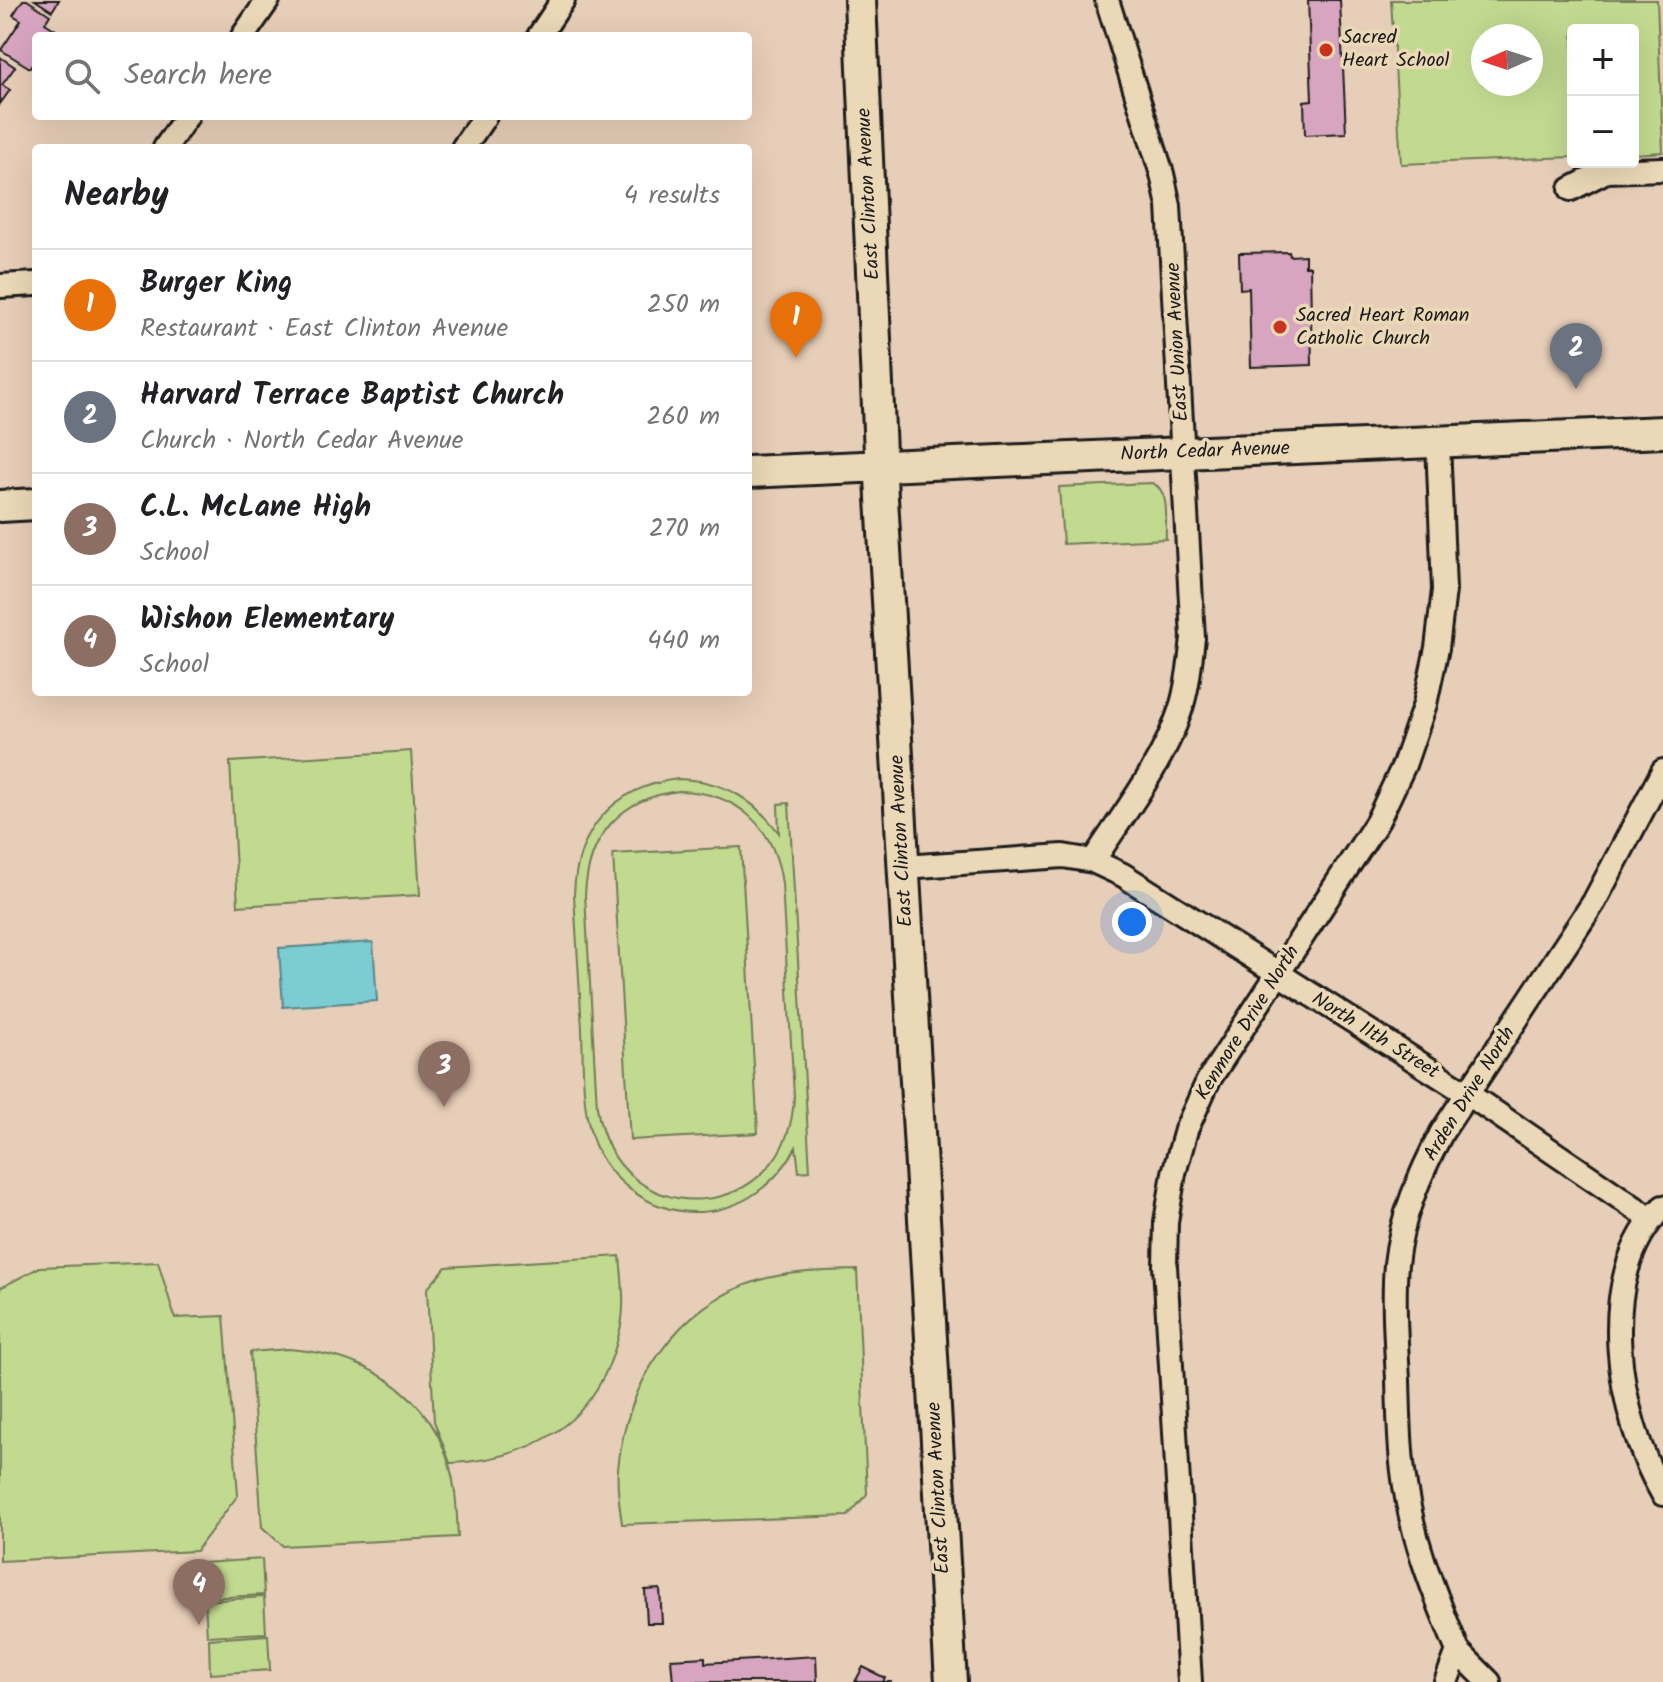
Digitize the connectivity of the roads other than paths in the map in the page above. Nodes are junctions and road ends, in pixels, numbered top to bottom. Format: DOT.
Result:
graph roads {
  1 [pos="268,0"];
  2 [pos="563,0"];
  3 [pos="860,0"];
  4 [pos="1107,0"];
  5 [pos="246,32"];
  6 [pos="542,32"];
  7 [pos="184,120"];
  8 [pos="482,120"];
  9 [pos="168,144"];
  10 [pos="466,144"];
  11 [pos="1663,169"];
  12 [pos="1571,189"];
  13 [pos="32,284"];
  14 [pos="0,286"];
  15 [pos="1663,432"];
  16 [pos="1438,442"];
  17 [pos="1184,452"];
  18 [pos="881,468"];
  19 [pos="752,472"];
  20 [pos="32,504"];
  21 [pos="0,506"];
  22 [pos="1663,771"];
  23 [pos="1093,861"];
  24 [pos="904,867"];
  25 [pos="1277,974"];
  26 [pos="1468,1094"];
  27 [pos="1657,1213"];
  28 [pos="1663,1494"];
  29 [pos="1458,1651"];
  30 [pos="951,1682"];
  31 [pos="1190,1682"];
  32 [pos="1446,1682"];
  33 [pos="1489,1682"];
  1 -- 5 [label="street"];
  2 -- 6 [label="street"];
  3 -- 18 [label="main road, East Clinton Avenue"];
  4 -- 17 [label="street, East Union Avenue"];
  7 -- 9 [label="street"];
  8 -- 10 [label="street"];
  11 -- 12 [label="street"];
  13 -- 14 [label="street"];
  15 -- 16 [label="main road, North Cedar Avenue"];
  16 -- 17 [label="main road, North Cedar Avenue"];
  16 -- 25 [label="street, Kenmore Drive North"];
  17 -- 18 [label="main road, North Cedar Avenue"];
  17 -- 23 [label="street, East Union Avenue"];
  18 -- 19 [label="main road, North Cedar Avenue"];
  18 -- 24 [label="main road, East Clinton Avenue"];
  20 -- 21 [label="main road"];
  22 -- 26 [label="street, Arden Drive North"];
  23 -- 24 [label="street, North 11th Street"];
  23 -- 25 [label="street, North 11th Street"];
  24 -- 30 [label="main road, East Clinton Avenue"];
  25 -- 26 [label="street, North 11th Street"];
  25 -- 31 [label="street, Kenmore Drive North"];
  26 -- 27 [label="street, North 11th Street"];
  26 -- 29 [label="street, Arden Drive North"];
  27 -- 28 [label="street"];
  29 -- 32 [label="street"];
  29 -- 33 [label="street"];
}
